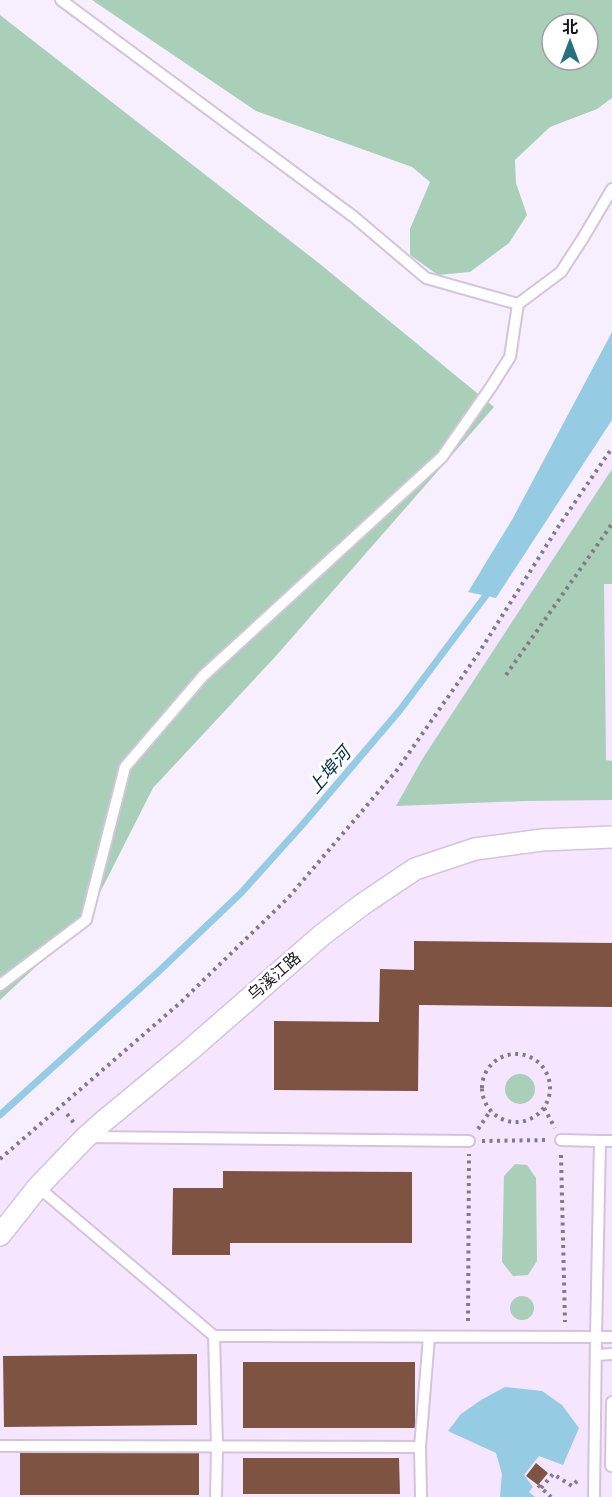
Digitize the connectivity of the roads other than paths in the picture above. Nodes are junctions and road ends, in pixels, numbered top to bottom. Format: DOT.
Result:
graph roads {
  1 [pos="61,0"];
  2 [pos="612,189"];
  3 [pos="518,304"];
  4 [pos="612,837"];
  5 [pos="0,985"];
  6 [pos="86,1137"];
  7 [pos="561,1140"];
  8 [pos="469,1141"];
  9 [pos="606,1141"];
  10 [pos="38,1187"];
  11 [pos="0,1235"];
  12 [pos="214,1336"];
  13 [pos="429,1337"];
  14 [pos="596,1337"];
  15 [pos="612,1337"];
  16 [pos="596,1354"];
  17 [pos="612,1354"];
  18 [pos="612,1402"];
  19 [pos="0,1446"];
  20 [pos="217,1446"];
  21 [pos="420,1447"];
  22 [pos="594,1465"];
  23 [pos="611,1466"];
  24 [pos="216,1497"];
  25 [pos="421,1497"];
  26 [pos="594,1497"];
  1 -- 3 [label="lane"];
  2 -- 3 [label="lane"];
  3 -- 5 [label="lane"];
  4 -- 6 [label="street, 乌溪江路"];
  6 -- 8 [label="lane"];
  6 -- 10 [label="street, 乌溪江路"];
  7 -- 9 [label="lane"];
  9 -- 14 [label="lane"];
  10 -- 11 [label="street, 乌溪江路"];
  10 -- 12 [label="lane"];
  12 -- 13 [label="lane"];
  12 -- 20 [label="lane"];
  13 -- 14 [label="lane"];
  13 -- 21 [label="lane"];
  14 -- 15 [label="lane"];
  14 -- 16 [label="lane"];
  16 -- 17 [label="lane"];
  16 -- 22 [label="lane"];
  18 -- 23 [label="lane"];
  19 -- 20 [label="lane"];
  20 -- 21 [label="lane"];
  20 -- 24 [label="lane"];
  21 -- 25 [label="lane"];
  22 -- 23 [label="lane"];
  22 -- 26 [label="lane"];
}
